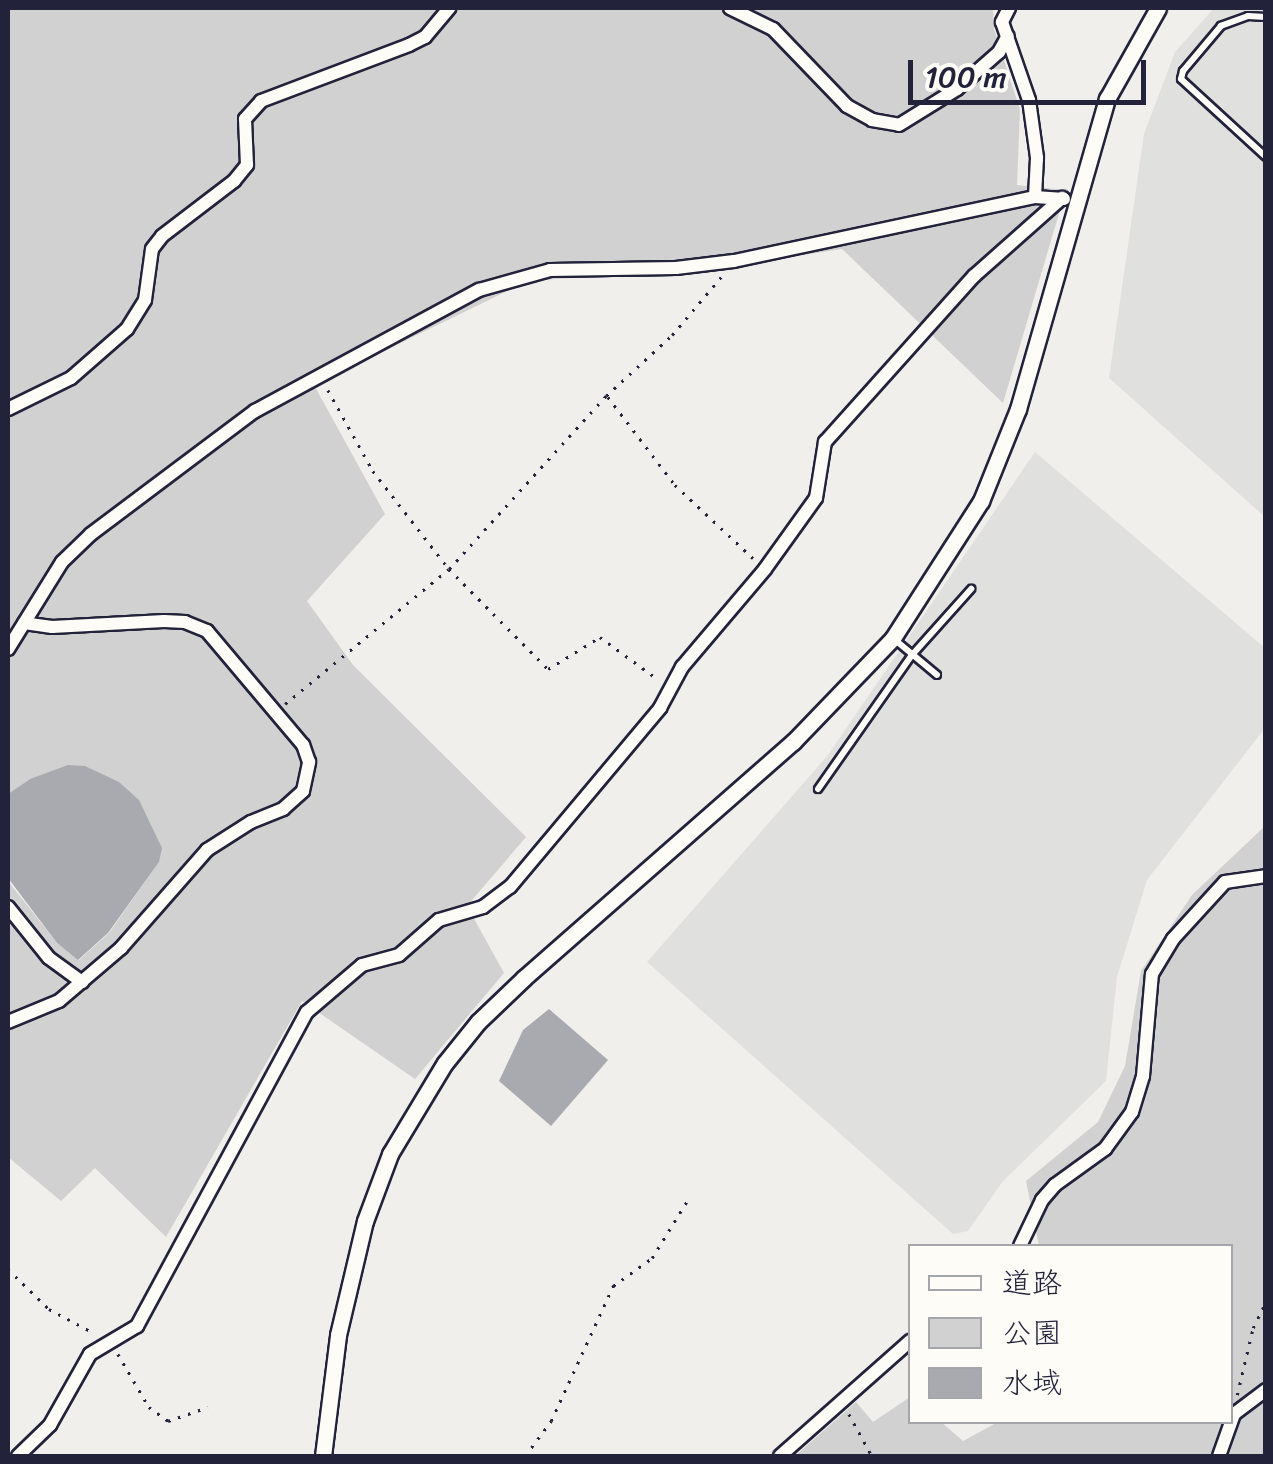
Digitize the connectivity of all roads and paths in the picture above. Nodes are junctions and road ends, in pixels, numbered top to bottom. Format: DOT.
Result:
graph roads {
  1 [pos="448,8"];
  2 [pos="730,8"];
  3 [pos="1009,8"];
  4 [pos="1158,8"];
  5 [pos="1266,17"];
  6 [pos="1008,36"];
  7 [pos="1266,157"];
  8 [pos="1035,197"];
  9 [pos="1069,199"];
  10 [pos="734,261"];
  11 [pos="319,374"];
  12 [pos="606,396"];
  13 [pos="8,410"];
  14 [pos="449,569"];
  15 [pos="765,569"];
  16 [pos="971,589"];
  17 [pos="24,623"];
  18 [pos="893,638"];
  19 [pos="8,649"];
  20 [pos="912,654"];
  21 [pos="937,676"];
  22 [pos="668,687"];
  23 [pos="281,720"];
  24 [pos="818,789"];
  25 [pos="1266,876"];
  26 [pos="8,907"];
  27 [pos="82,982"];
  28 [pos="8,1022"];
  29 [pos="687,1201"];
  30 [pos="1021,1244"];
  31 [pos="1266,1301"];
  32 [pos="908,1344"];
  33 [pos="1266,1390"];
  34 [pos="842,1401"];
  35 [pos="1234,1414"];
  36 [pos="1230,1424"];
  37 [pos="18,1456"];
  38 [pos="323,1456"];
  39 [pos="525,1456"];
  40 [pos="780,1456"];
  41 [pos="872,1456"];
  42 [pos="1219,1456"];
  1 -- 13 [label="street"];
  2 -- 6 [label="street"];
  3 -- 6 [label="street"];
  4 -- 9 [label="street"];
  5 -- 7 [label="lane"];
  6 -- 8 [label="street"];
  8 -- 9 [label="street"];
  8 -- 10 [label="street"];
  9 -- 15 [label="street"];
  9 -- 18 [label="street"];
  10 -- 11 [label="street"];
  10 -- 12 [label="path"];
  11 -- 14 [label="path"];
  11 -- 17 [label="street"];
  12 -- 14 [label="path"];
  12 -- 15 [label="path"];
  14 -- 22 [label="path"];
  14 -- 23 [label="path"];
  15 -- 22 [label="street"];
  16 -- 20 [label="lane"];
  17 -- 19 [label="street"];
  17 -- 23 [label="street"];
  18 -- 20 [label="lane"];
  18 -- 38 [label="street"];
  20 -- 21 [label="lane"];
  20 -- 24 [label="lane"];
  22 -- 37 [label="street"];
  23 -- 27 [label="street"];
  25 -- 30 [label="street"];
  26 -- 27 [label="street"];
  27 -- 28 [label="street"];
  29 -- 39 [label="path"];
  31 -- 35 [label="path"];
  32 -- 34 [label="street"];
  33 -- 35 [label="street"];
  34 -- 40 [label="street"];
  34 -- 41 [label="path"];
  36 -- 42 [label="street"];
}
